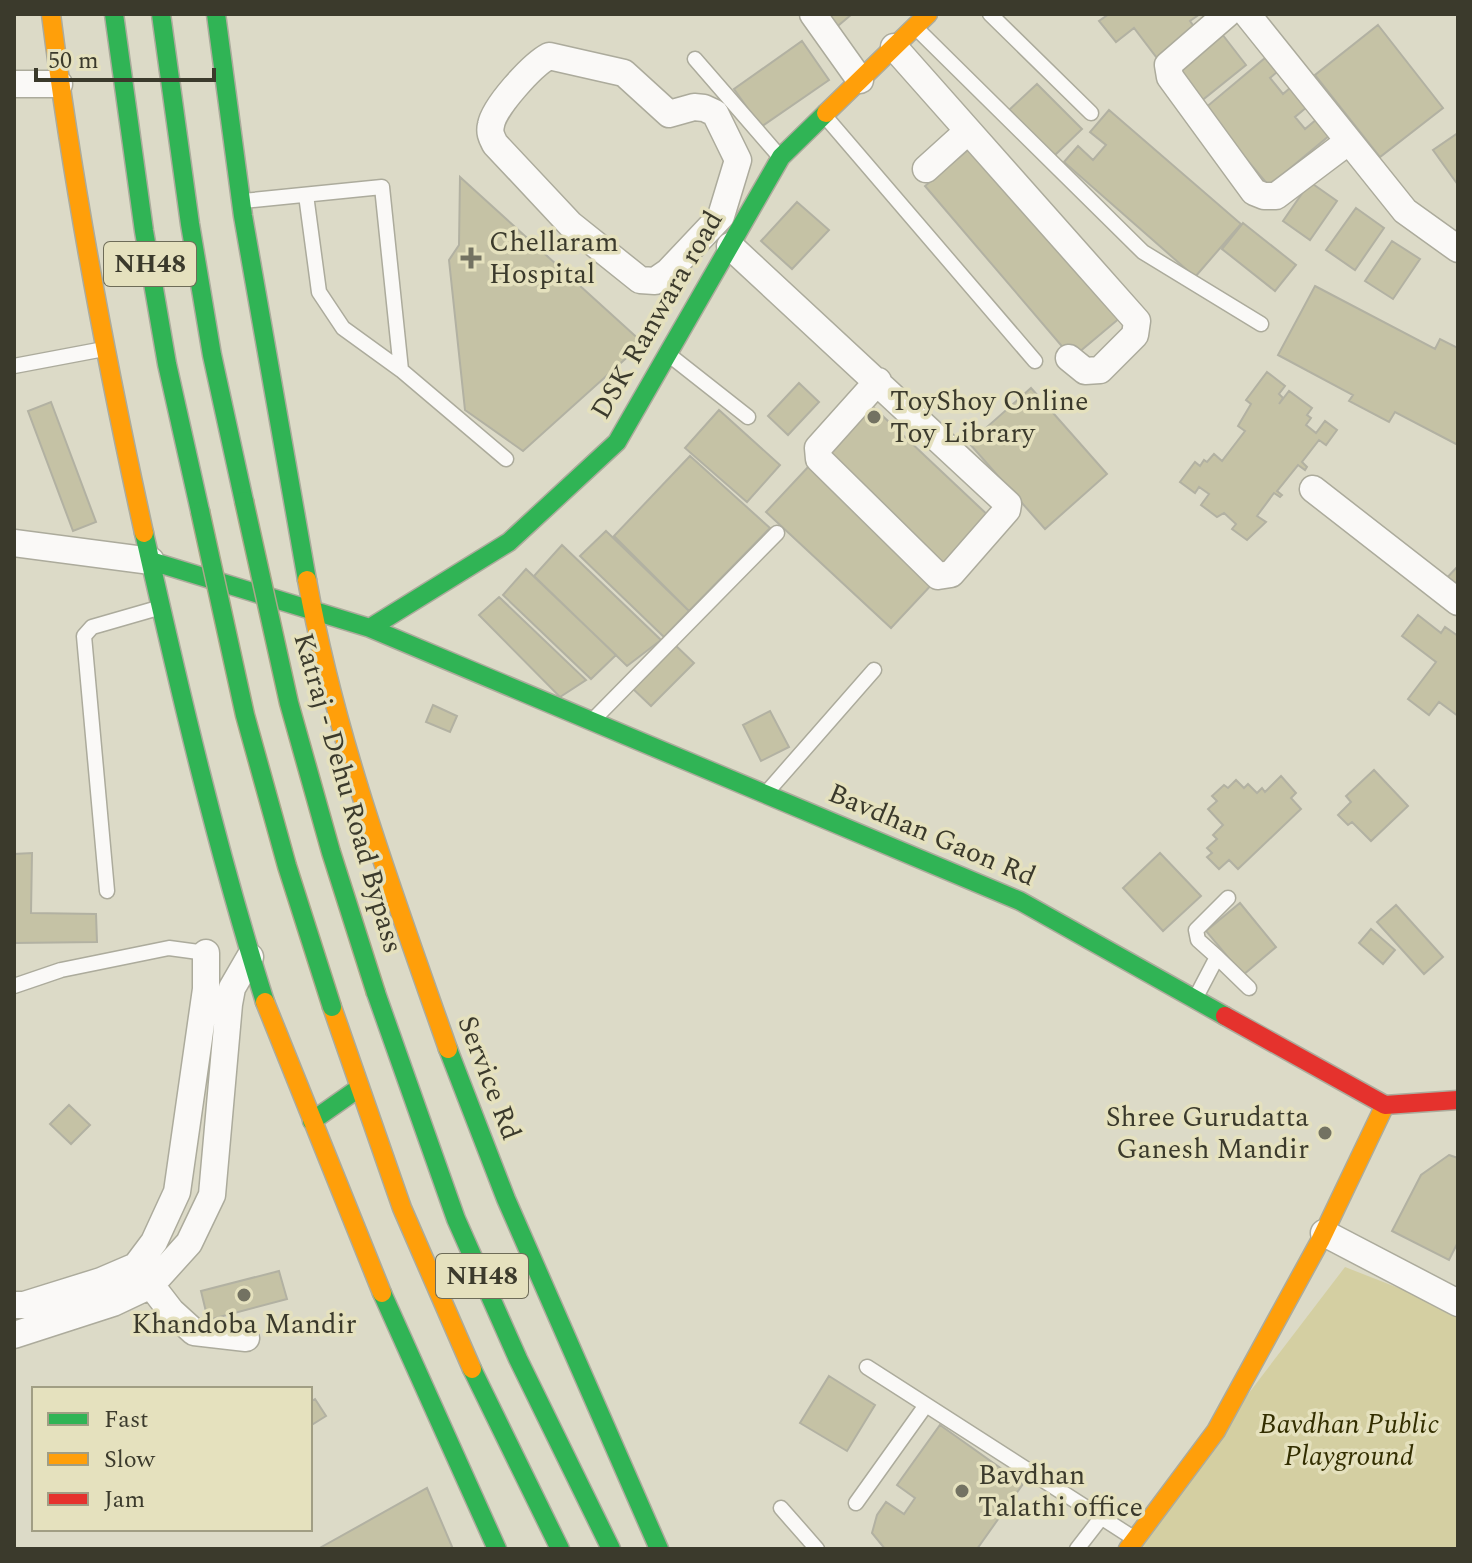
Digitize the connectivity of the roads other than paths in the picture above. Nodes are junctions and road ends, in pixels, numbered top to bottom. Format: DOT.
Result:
graph roads {
  1 [pos="51,14"];
  2 [pos="114,14"];
  3 [pos="161,14"];
  4 [pos="216,14"];
  5 [pos="813,14"];
  6 [pos="990,14"];
  7 [pos="1227,14"];
  8 [pos="1247,14"];
  9 [pos="921,20"];
  10 [pos="894,47"];
  11 [pos="695,59"];
  12 [pos="860,80"];
  13 [pos="14,84"];
  14 [pos="59,84"];
  15 [pos="1091,113"];
  16 [pos="824,115"];
  17 [pos="968,131"];
  18 [pos="1349,141"];
  19 [pos="781,157"];
  20 [pos="926,169"];
  21 [pos="729,191"];
  22 [pos="306,195"];
  23 [pos="241,201"];
  24 [pos="752,207"];
  25 [pos="730,246"];
  26 [pos="1458,249"];
  27 [pos="1261,324"];
  28 [pos="104,349"];
  29 [pos="668,353"];
  30 [pos="1069,358"];
  31 [pos="1035,361"];
  32 [pos="14,366"];
  33 [pos="401,370"];
  34 [pos="878,381"];
  35 [pos="748,417"];
  36 [pos="506,459"];
  37 [pos="1308,486"];
  38 [pos="777,533"];
  39 [pos="14,543"];
  40 [pos="151,561"];
  41 [pos="1458,602"];
  42 [pos="162,607"];
  43 [pos="313,611"];
  44 [pos="370,628"];
  45 [pos="874,670"];
  46 [pos="592,721"];
  47 [pos="765,794"];
  48 [pos="107,891"];
  49 [pos="1228,898"];
  50 [pos="239,919"];
  51 [pos="206,953"];
  52 [pos="250,957"];
  53 [pos="1217,957"];
  54 [pos="14,986"];
  55 [pos="232,988"];
  56 [pos="1249,988"];
  57 [pos="1195,999"];
  58 [pos="359,1088"];
  59 [pos="1458,1100"];
  60 [pos="1385,1105"];
  61 [pos="312,1121"];
  62 [pos="1324,1233"];
  63 [pos="151,1285"];
  64 [pos="1458,1303"];
  65 [pos="14,1305"];
  66 [pos="14,1335"];
  67 [pos="246,1338"];
  68 [pos="867,1367"];
  69 [pos="926,1405"];
  70 [pos="856,1503"];
  71 [pos="781,1508"];
  72 [pos="1101,1518"];
  73 [pos="1132,1544"];
  74 [pos="497,1549"];
  75 [pos="560,1549"];
  76 [pos="611,1549"];
  77 [pos="659,1549"];
  78 [pos="817,1549"];
  79 [pos="1077,1549"];
  1 -- 14 [label="main road"];
  2 -- 58 [label="main road, NH48, bridge"];
  3 -- 76 [label="main road, Katraj - Dehu Road Bypass / NH48, bridge"];
  4 -- 23 [label="main road, Service Rd"];
  5 -- 12 [label="street"];
  6 -- 15 [label="lane"];
  7 -- 18 [label="street"];
  8 -- 18 [label="street"];
  9 -- 10 [label="main road, DSK Ranwara road"];
  9 -- 27 [label="lane"];
  10 -- 12 [label="main road, DSK Ranwara road"];
  10 -- 17 [label="street"];
  11 -- 19 [label="lane"];
  12 -- 16 [label="main road, DSK Ranwara road"];
  13 -- 14 [label="street"];
  14 -- 28 [label="main road"];
  16 -- 19 [label="main road, DSK Ranwara road"];
  16 -- 31 [label="lane"];
  17 -- 20 [label="street"];
  17 -- 30 [label="street"];
  18 -- 26 [label="street"];
  19 -- 24 [label="main road, DSK Ranwara road"];
  21 -- 21 [label="street"];
  21 -- 24 [label="street"];
  22 -- 23 [label="lane"];
  22 -- 33 [label="lane"];
  22 -- 33 [label="lane"];
  23 -- 43 [label="main road, Service Rd"];
  24 -- 25 [label="main road, DSK Ranwara road"];
  25 -- 29 [label="main road, DSK Ranwara road"];
  25 -- 34 [label="street"];
  28 -- 32 [label="lane"];
  28 -- 40 [label="main road"];
  29 -- 35 [label="lane"];
  29 -- 44 [label="main road, DSK Ranwara road"];
  33 -- 36 [label="lane"];
  34 -- 34 [label="street"];
  37 -- 41 [label="street"];
  38 -- 46 [label="lane"];
  39 -- 40 [label="street"];
  40 -- 42 [label="main road"];
  40 -- 43 [label="main road"];
  42 -- 48 [label="lane"];
  42 -- 50 [label="main road"];
  43 -- 44 [label="main road"];
  43 -- 77 [label="main road, Service Rd"];
  44 -- 46 [label="main road, Bavdhan Gaon Rd"];
  45 -- 47 [label="lane"];
  46 -- 47 [label="main road, Bavdhan Gaon Rd"];
  47 -- 57 [label="main road, Bavdhan Gaon Rd"];
  49 -- 53 [label="lane"];
  50 -- 51 [label="street"];
  50 -- 52 [label="main road"];
  51 -- 54 [label="lane"];
  51 -- 55 [label="street"];
  51 -- 65 [label="street"];
  52 -- 55 [label="street"];
  52 -- 61 [label="main road"];
  53 -- 56 [label="lane"];
  53 -- 57 [label="lane"];
  55 -- 63 [label="street"];
  57 -- 60 [label="main road, Bavdhan Gaon Rd"];
  58 -- 61 [label="main road"];
  58 -- 75 [label="main road, NH48"];
  59 -- 60 [label="main road"];
  60 -- 62 [label="main road"];
  61 -- 74 [label="main road"];
  62 -- 64 [label="street"];
  62 -- 73 [label="main road"];
  63 -- 66 [label="street"];
  63 -- 67 [label="street"];
  68 -- 69 [label="lane"];
  69 -- 70 [label="lane"];
  69 -- 72 [label="lane"];
  71 -- 78 [label="lane"];
  72 -- 73 [label="lane"];
  72 -- 79 [label="lane"];
}
